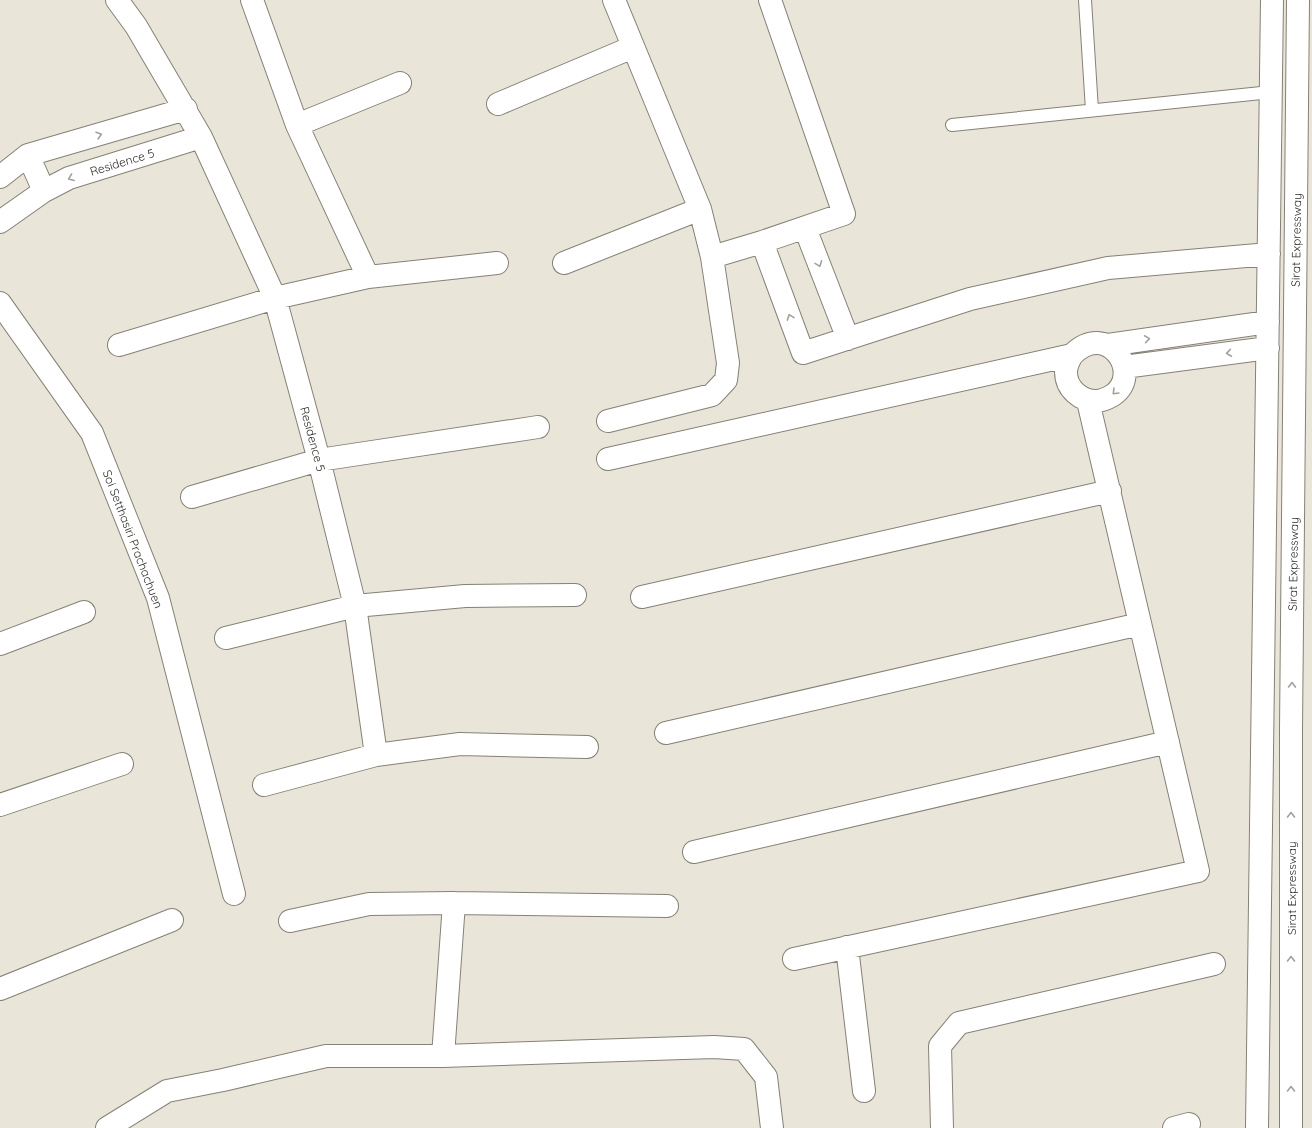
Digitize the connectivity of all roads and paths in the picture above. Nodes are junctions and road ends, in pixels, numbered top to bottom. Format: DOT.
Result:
graph roads {
  1 [pos="116,0"];
  2 [pos="252,0"];
  3 [pos="614,0"];
  4 [pos="770,0"];
  5 [pos="1085,0"];
  6 [pos="1272,0"];
  7 [pos="1298,0"];
  8 [pos="633,47"];
  9 [pos="400,82"];
  10 [pos="1271,92"];
  11 [pos="498,104"];
  12 [pos="186,109"];
  13 [pos="1092,110"];
  14 [pos="297,125"];
  15 [pos="952,125"];
  16 [pos="201,137"];
  17 [pos="28,155"];
  18 [pos="0,177"];
  19 [pos="44,191"];
  20 [pos="700,209"];
  21 [pos="0,222"];
  22 [pos="805,228"];
  23 [pos="762,242"];
  24 [pos="1268,254"];
  25 [pos="712,257"];
  26 [pos="497,263"];
  27 [pos="564,263"];
  28 [pos="368,277"];
  29 [pos="275,298"];
  30 [pos="0,303"];
  31 [pos="1268,322"];
  32 [pos="848,339"];
  33 [pos="119,345"];
  34 [pos="1108,345"];
  35 [pos="1268,348"];
  36 [pos="1072,355"];
  37 [pos="1124,367"];
  38 [pos="1088,400"];
  39 [pos="608,421"];
  40 [pos="538,427"];
  41 [pos="608,459"];
  42 [pos="319,460"];
  43 [pos="1110,491"];
  44 [pos="192,497"];
  45 [pos="575,595"];
  46 [pos="642,597"];
  47 [pos="355,606"];
  48 [pos="84,612"];
  49 [pos="1140,624"];
  50 [pos="226,638"];
  51 [pos="0,644"];
  52 [pos="666,733"];
  53 [pos="1168,742"];
  54 [pos="587,747"];
  55 [pos="376,755"];
  56 [pos="122,764"];
  57 [pos="264,784"];
  58 [pos="0,805"];
  59 [pos="694,852"];
  60 [pos="234,894"];
  61 [pos="454,903"];
  62 [pos="667,906"];
  63 [pos="172,920"];
  64 [pos="290,921"];
  65 [pos="847,947"];
  66 [pos="794,959"];
  67 [pos="1214,964"];
  68 [pos="0,989"];
  69 [pos="443,1056"];
  70 [pos="864,1091"];
  71 [pos="107,1128"];
  72 [pos="772,1128"];
  73 [pos="942,1128"];
  74 [pos="1257,1128"];
  75 [pos="1291,1128"];
  1 -- 12 [label="main road, Residence 5"];
  2 -- 14 [label="main road"];
  3 -- 8 [label="main road"];
  4 -- 22 [label="main road"];
  5 -- 13 [label="lane"];
  6 -- 10 [label="main road"];
  75 -- 7 [label="main road, Sirat Expressway, one-way"];
  8 -- 11 [label="main road"];
  8 -- 20 [label="main road"];
  9 -- 14 [label="main road"];
  10 -- 13 [label="lane"];
  10 -- 24 [label="main road"];
  12 -- 16 [label="main road, Residence 5"];
  17 -- 12 [label="main road, one-way"];
  13 -- 15 [label="lane"];
  14 -- 28 [label="main road"];
  16 -- 19 [label="main road, Residence 5, one-way"];
  16 -- 29 [label="main road, Residence 5"];
  17 -- 18 [label="main road"];
  17 -- 19 [label="main road"];
  19 -- 21 [label="main road, Residence 5"];
  20 -- 25 [label="main road"];
  20 -- 27 [label="main road"];
  22 -- 23 [label="main road"];
  22 -- 32 [label="main road, one-way"];
  23 -- 25 [label="main road"];
  32 -- 23 [label="main road, one-way"];
  24 -- 31 [label="main road"];
  24 -- 32 [label="main road"];
  25 -- 39 [label="main road"];
  26 -- 28 [label="main road"];
  28 -- 29 [label="main road"];
  29 -- 33 [label="main road"];
  29 -- 42 [label="main road, Residence 5"];
  30 -- 60 [label="main road, Soi Setthasiri Prachachuen"];
  34 -- 31 [label="main road, one-way"];
  31 -- 35 [label="main road"];
  34 -- 36 [label="main road"];
  34 -- 37 [label="main road"];
  35 -- 37 [label="main road, one-way"];
  35 -- 74 [label="main road"];
  36 -- 38 [label="main road"];
  36 -- 41 [label="main road"];
  37 -- 38 [label="main road, one-way"];
  38 -- 43 [label="main road"];
  40 -- 42 [label="main road"];
  42 -- 44 [label="main road"];
  42 -- 47 [label="main road, Residence 5"];
  43 -- 46 [label="main road"];
  43 -- 49 [label="main road"];
  45 -- 47 [label="main road"];
  47 -- 50 [label="main road"];
  47 -- 55 [label="main road, Residence 5"];
  48 -- 51 [label="main road"];
  49 -- 52 [label="main road"];
  49 -- 53 [label="main road"];
  53 -- 59 [label="main road"];
  53 -- 65 [label="main road"];
  54 -- 55 [label="main road"];
  55 -- 57 [label="main road"];
  56 -- 58 [label="main road"];
  61 -- 62 [label="main road"];
  61 -- 64 [label="main road"];
  61 -- 69 [label="main road"];
  63 -- 68 [label="main road"];
  65 -- 66 [label="main road"];
  65 -- 70 [label="main road"];
  67 -- 73 [label="main road"];
  69 -- 71 [label="main road"];
  69 -- 72 [label="main road"];
}
